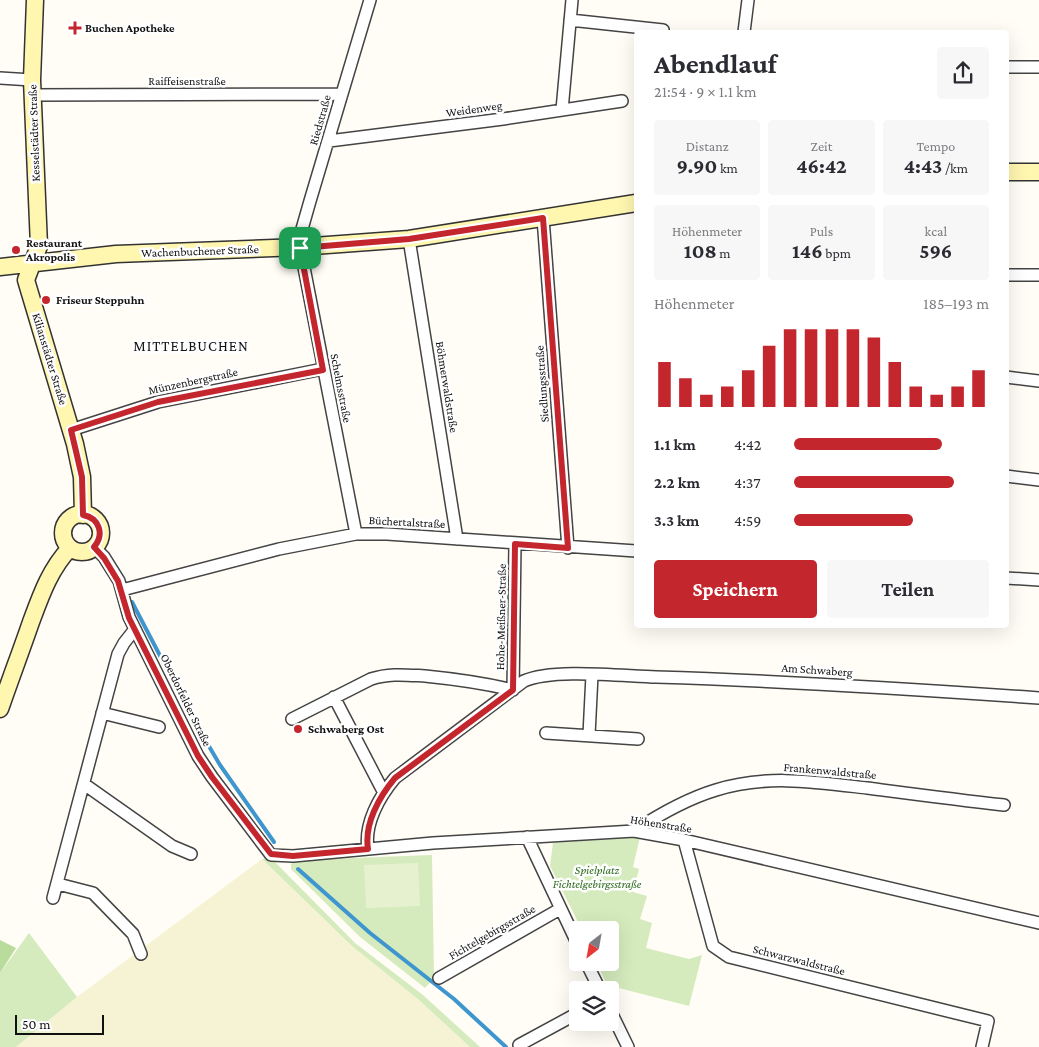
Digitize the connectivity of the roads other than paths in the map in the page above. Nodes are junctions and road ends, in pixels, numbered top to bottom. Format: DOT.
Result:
graph roads {
  1 [pos="35,0"];
  2 [pos="370,0"];
  3 [pos="572,0"];
  4 [pos="748,0"];
  5 [pos="570,20"];
  6 [pos="663,30"];
  7 [pos="744,30"];
  8 [pos="1009,67"];
  9 [pos="1039,67"];
  10 [pos="0,78"];
  11 [pos="32,88"];
  12 [pos="342,94"];
  13 [pos="622,101"];
  14 [pos="562,110"];
  15 [pos="329,141"];
  16 [pos="1009,172"];
  17 [pos="1039,172"];
  18 [pos="634,203"];
  19 [pos="543,218"];
  20 [pos="409,239"];
  21 [pos="300,248"];
  22 [pos="32,264"];
  23 [pos="0,268"];
  24 [pos="1009,275"];
  25 [pos="1039,275"];
  26 [pos="323,370"];
  27 [pos="1009,377"];
  28 [pos="1039,380"];
  29 [pos="75,428"];
  30 [pos="1009,476"];
  31 [pos="1039,480"];
  32 [pos="83,515"];
  33 [pos="356,534"];
  34 [pos="457,539"];
  35 [pos="515,544"];
  36 [pos="94,547"];
  37 [pos="70,548"];
  38 [pos="568,548"];
  39 [pos="634,551"];
  40 [pos="1009,578"];
  41 [pos="1039,580"];
  42 [pos="122,590"];
  43 [pos="135,629"];
  44 [pos="592,675"];
  45 [pos="513,690"];
  46 [pos="334,697"];
  47 [pos="1039,698"];
  48 [pos="0,709"];
  49 [pos="102,713"];
  50 [pos="292,719"];
  51 [pos="159,727"];
  52 [pos="546,733"];
  53 [pos="589,735"];
  54 [pos="638,739"];
  55 [pos="84,784"];
  56 [pos="384,793"];
  57 [pos="1004,804"];
  58 [pos="634,831"];
  59 [pos="528,837"];
  60 [pos="684,840"];
  61 [pos="368,849"];
  62 [pos="191,854"];
  63 [pos="271,854"];
  64 [pos="58,884"];
  65 [pos="53,898"];
  66 [pos="560,908"];
  67 [pos="1039,923"];
  68 [pos="569,926"];
  69 [pos="141,954"];
  70 [pos="439,978"];
  71 [pos="569,1018"];
  72 [pos="619,1029"];
  73 [pos="519,1045"];
  74 [pos="627,1046"];
  75 [pos="982,1047"];
  1 -- 11 [label="main road, Kesselstädter Straße"];
  2 -- 12 [label="street, Riedstraße"];
  3 -- 5 [label="street"];
  4 -- 7 [label="street"];
  5 -- 6 [label="street"];
  5 -- 14 [label="street"];
  8 -- 9 [label="street"];
  10 -- 11 [label="street, Raiffeisenstraße"];
  11 -- 12 [label="street, Raiffeisenstraße"];
  11 -- 22 [label="main road, Kesselstädter Straße"];
  12 -- 15 [label="street, Riedstraße"];
  13 -- 14 [label="street, Weidenweg"];
  14 -- 15 [label="street, Weidenweg"];
  15 -- 21 [label="street, Riedstraße"];
  16 -- 17 [label="main road"];
  18 -- 19 [label="main road, Wachenbuchener Straße"];
  19 -- 20 [label="main road, Wachenbuchener Straße"];
  19 -- 38 [label="street, Siedlungsstraße"];
  20 -- 21 [label="main road, Wachenbuchener Straße"];
  20 -- 34 [label="street, Böhmerwaldstraße"];
  21 -- 22 [label="main road, Wachenbuchener Straße"];
  21 -- 26 [label="street, Schelmsstraße"];
  22 -- 23 [label="main road, Wachenbuchener Straße"];
  22 -- 29 [label="main road, Kilianstädter Straße"];
  24 -- 25 [label="street"];
  26 -- 29 [label="street, Münzenbergstraße"];
  26 -- 33 [label="street, Schelmsstraße"];
  27 -- 28 [label="street"];
  29 -- 32 [label="main road, Kilianstädter Straße"];
  30 -- 31 [label="street"];
  32 -- 36 [label="main road"];
  32 -- 37 [label="main road"];
  33 -- 34 [label="street, Büchertalstraße"];
  33 -- 42 [label="street, Büchertalstraße"];
  34 -- 35 [label="street, Büchertalstraße"];
  35 -- 38 [label="street, Büchertalstraße"];
  35 -- 45 [label="street, Hohe-Meißner-Straße"];
  36 -- 37 [label="main road"];
  36 -- 42 [label="street, Oberdorfelder Straße"];
  37 -- 48 [label="main road"];
  38 -- 39 [label="street, Büchertalstraße"];
  40 -- 41 [label="street"];
  42 -- 43 [label="street, Oberdorfelder Straße"];
  43 -- 49 [label="street"];
  43 -- 63 [label="street, Oberdorfelder Straße"];
  44 -- 45 [label="street, Am Schwaberg"];
  44 -- 47 [label="street, Am Schwaberg"];
  44 -- 53 [label="street"];
  45 -- 46 [label="street"];
  45 -- 56 [label="street, Am Schwaberg"];
  46 -- 50 [label="street"];
  46 -- 56 [label="street"];
  49 -- 51 [label="street"];
  49 -- 55 [label="street"];
  52 -- 53 [label="street"];
  53 -- 54 [label="street"];
  55 -- 62 [label="street"];
  55 -- 64 [label="street"];
  56 -- 61 [label="street, Am Schwaberg"];
  57 -- 58 [label="street, Frankenwaldstraße"];
  58 -- 59 [label="street, Höhenstraße"];
  58 -- 60 [label="street, Höhenstraße"];
  59 -- 61 [label="street, Höhenstraße"];
  59 -- 66 [label="street"];
  60 -- 67 [label="street, Höhenstraße"];
  60 -- 75 [label="street, Schwarzwaldstraße"];
  61 -- 63 [label="street, Höhenstraße"];
  64 -- 65 [label="street"];
  64 -- 69 [label="street"];
  66 -- 68 [label="street"];
  66 -- 70 [label="street, Fichtelgebirgsstraße"];
  71 -- 73 [label="street"];
  72 -- 74 [label="street"];
}
